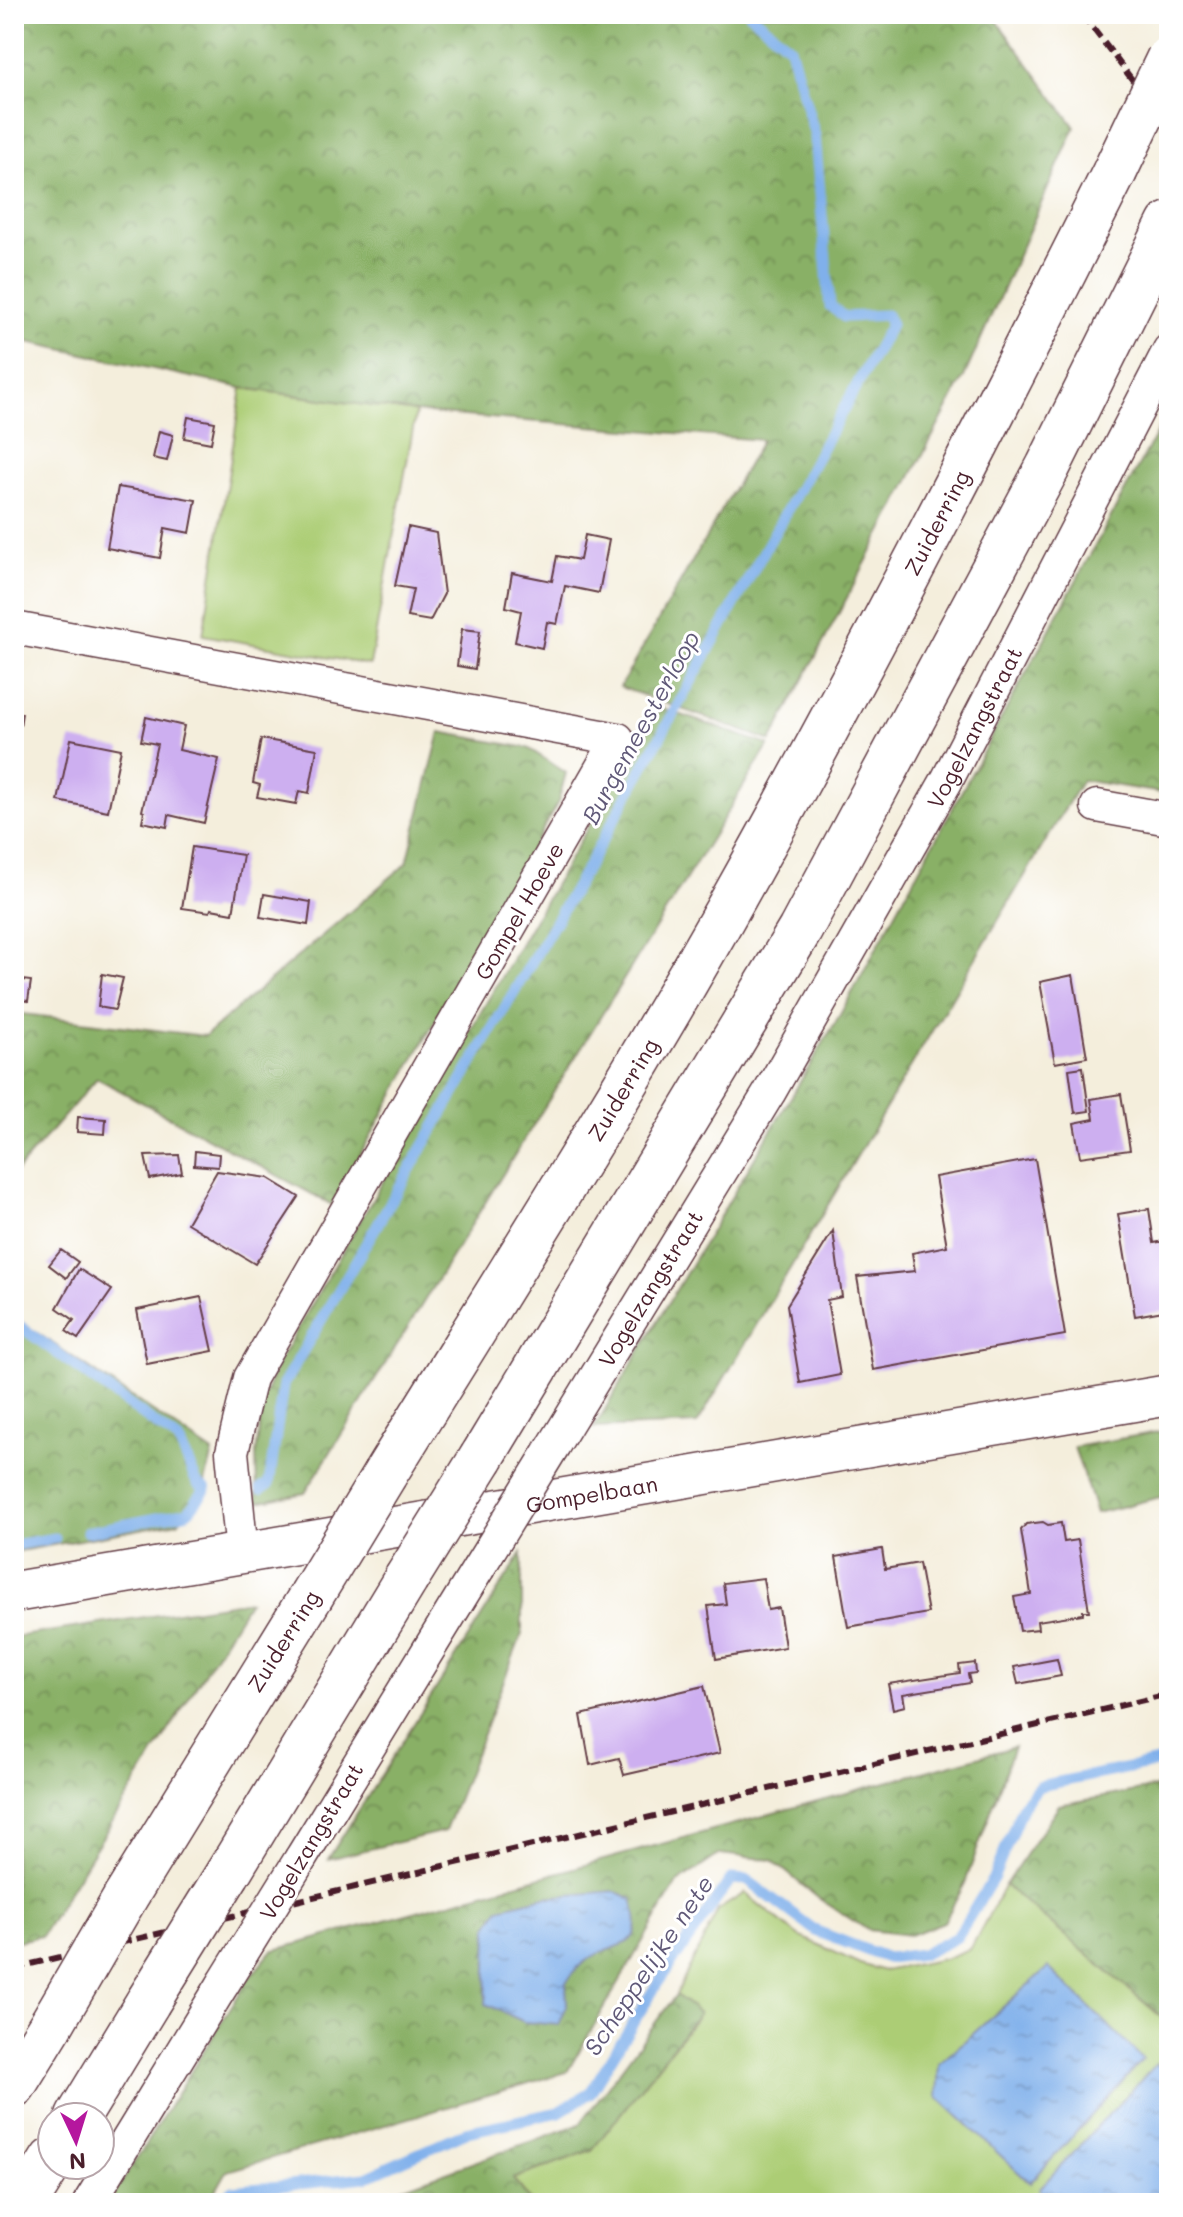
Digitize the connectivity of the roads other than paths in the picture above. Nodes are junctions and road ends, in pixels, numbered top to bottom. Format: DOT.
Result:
graph roads {
  1 [pos="1169,58"];
  2 [pos="1167,228"];
  3 [pos="1169,350"];
  4 [pos="14,628"];
  5 [pos="1097,806"];
  6 [pos="1169,819"];
  7 [pos="1169,1395"];
  8 [pos="242,1553"];
  9 [pos="14,1592"];
  10 [pos="14,2085"];
  11 [pos="88,2101"];
  12 [pos="39,2181"];
  13 [pos="25,2203"];
  14 [pos="89,2203"];
  1 -- 10 [label="highway, Zuiderring, bridge"];
  2 -- 11 [label="highway, bridge"];
  3 -- 14 [label="street, Vogelzangstraat, bridge"];
  4 -- 8 [label="street, Gompel Hoeve"];
  5 -- 6 [label="street"];
  7 -- 8 [label="street, Gompelbaan"];
  8 -- 9 [label="street, Gompelbaan"];
  12 -- 13 [label="highway"];
}
